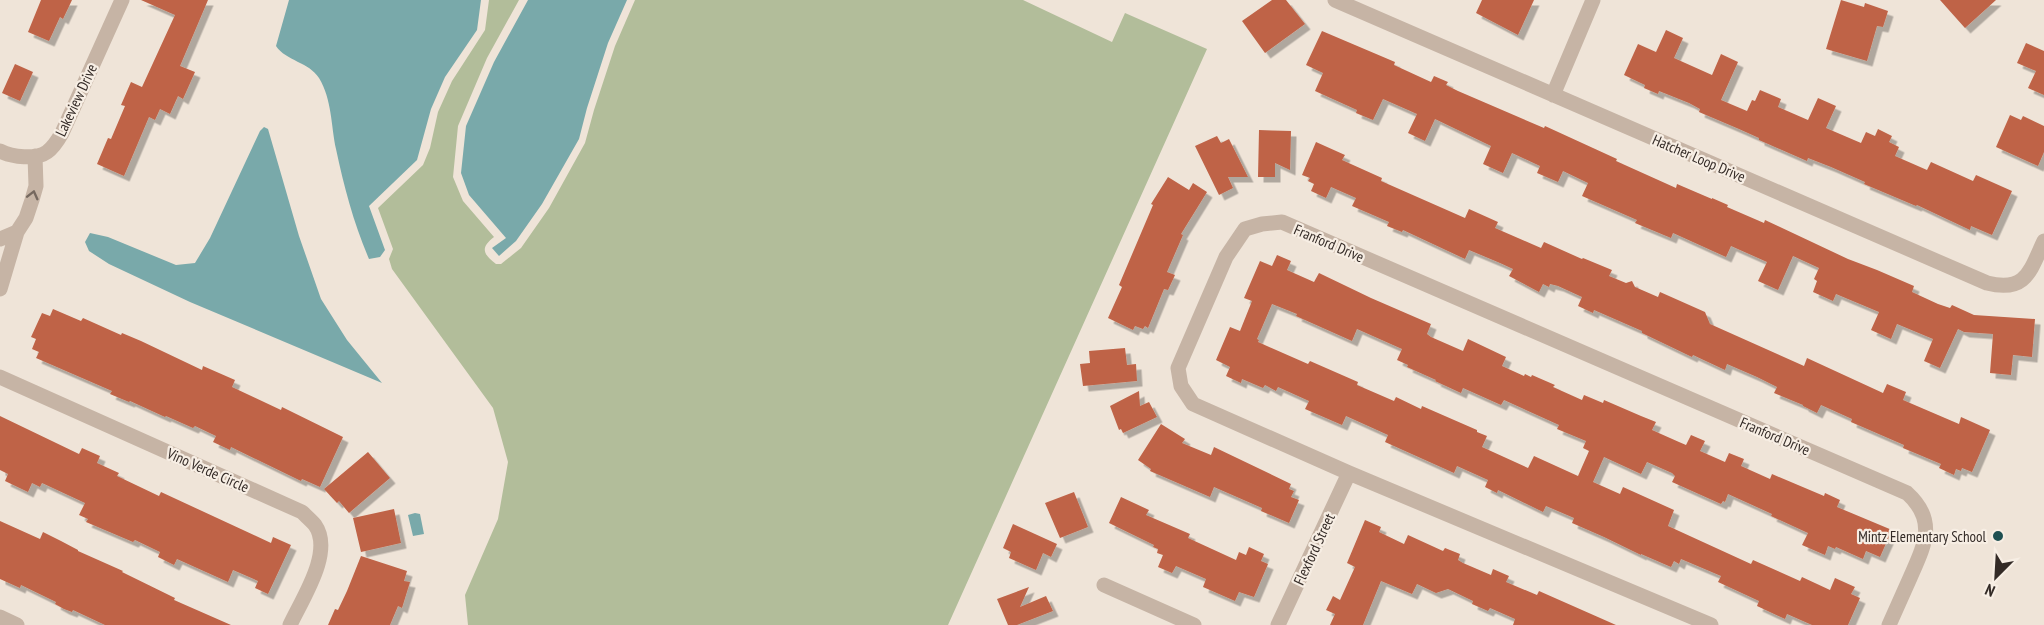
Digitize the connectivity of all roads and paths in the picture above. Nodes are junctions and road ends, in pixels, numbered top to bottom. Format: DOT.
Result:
graph roads {
  1 [pos="122,0"];
  2 [pos="1335,0"];
  3 [pos="1593,0"];
  4 [pos="1553,95"];
  5 [pos="0,151"];
  6 [pos="34,156"];
  7 [pos="17,232"];
  8 [pos="0,238"];
  9 [pos="2044,241"];
  10 [pos="0,289"];
  11 [pos="0,377"];
  12 [pos="1349,473"];
  13 [pos="1104,585"];
  14 [pos="0,617"];
  15 [pos="17,625"];
  16 [pos="290,625"];
  17 [pos="1194,625"];
  18 [pos="1278,625"];
  19 [pos="1711,625"];
  20 [pos="1889,625"];
  1 -- 6 [label="street, Lakeview Drive"];
  2 -- 4 [label="street, Hatcher Loop Drive"];
  3 -- 4 [label="street"];
  4 -- 9 [label="street, Hatcher Loop Drive"];
  5 -- 6 [label="street"];
  7 -- 6 [label="street, one-way"];
  7 -- 8 [label="street"];
  7 -- 10 [label="street"];
  11 -- 16 [label="street, Vino Verde Circle"];
  12 -- 18 [label="street, Flexford Street"];
  12 -- 19 [label="street, Franford Drive"];
  12 -- 20 [label="street, Franford Drive"];
  13 -- 17 [label="street"];
  14 -- 15 [label="street"];
}
